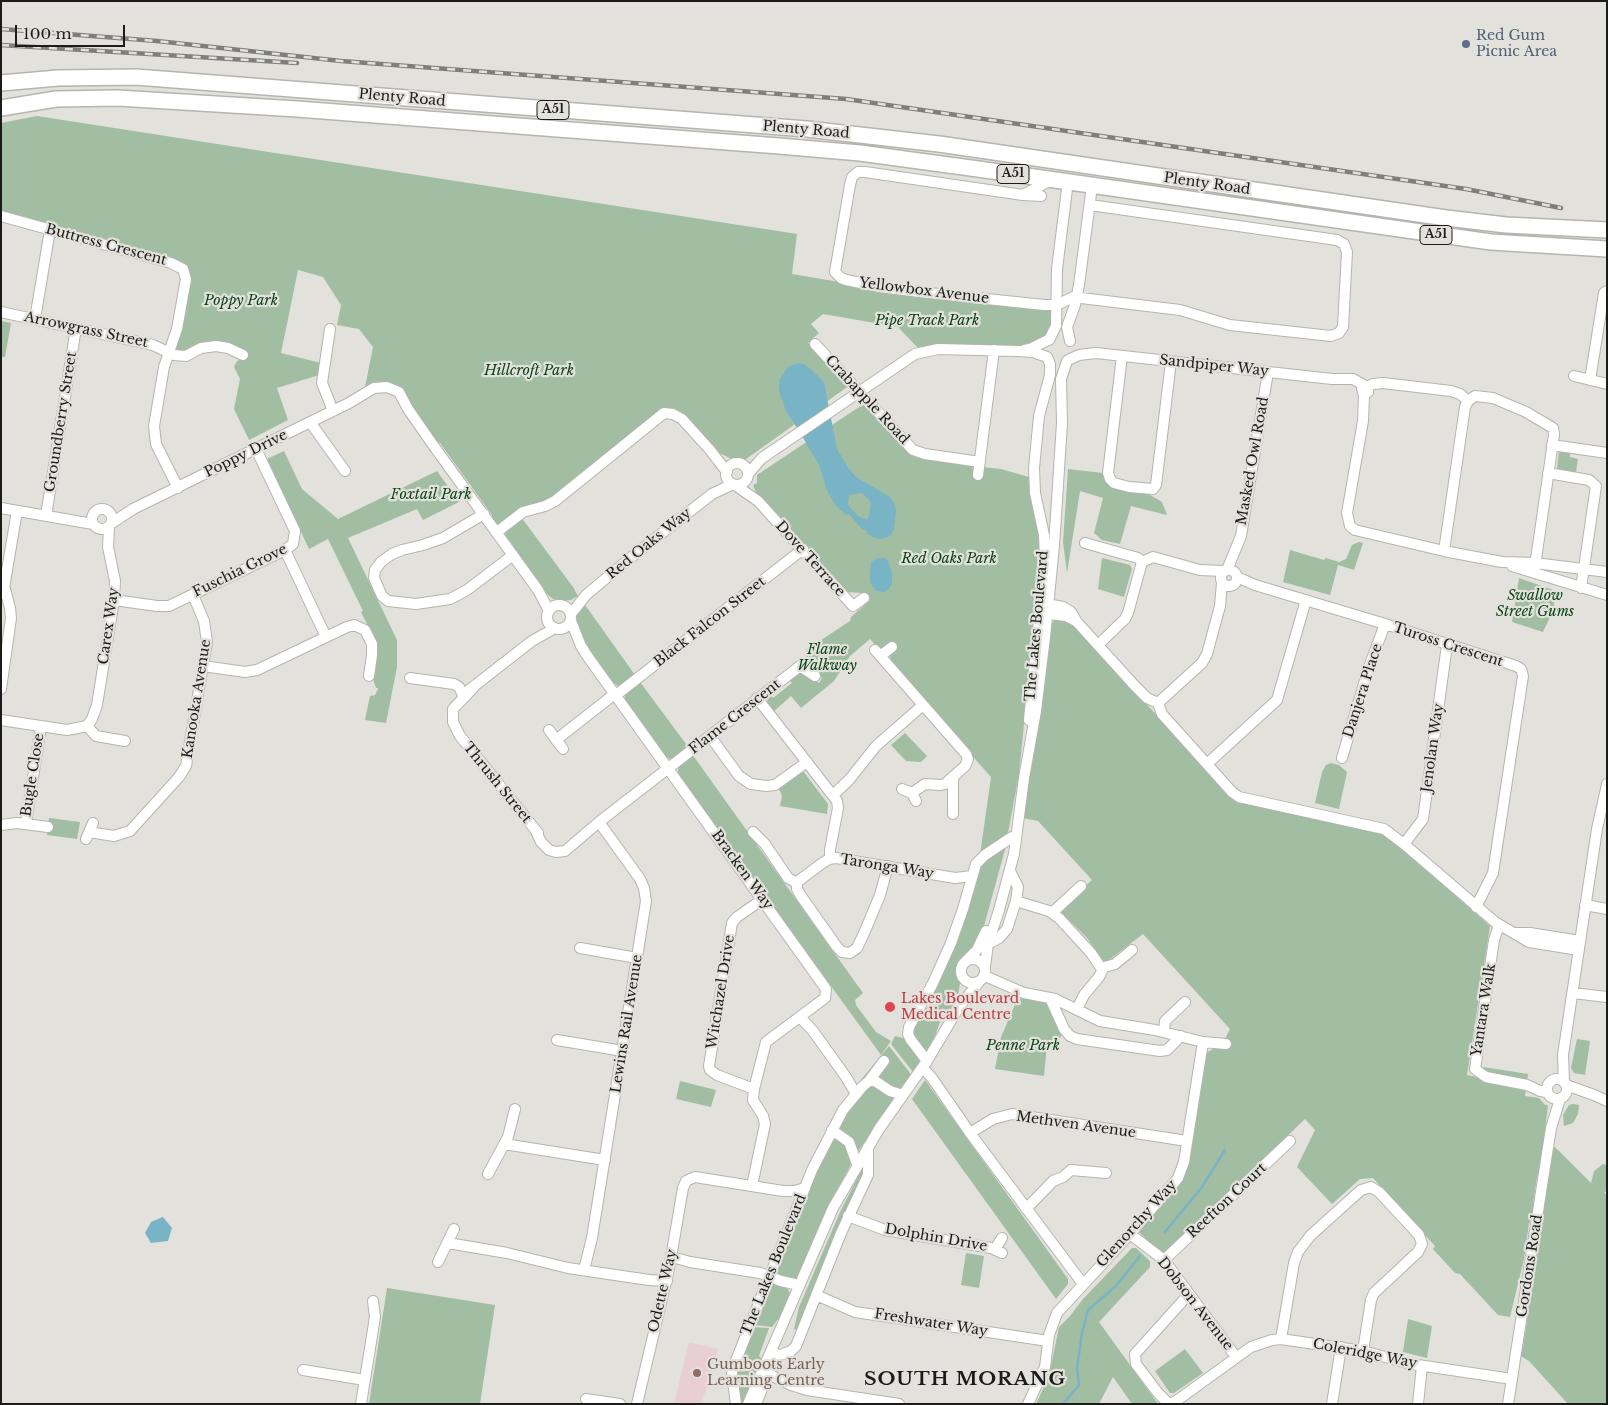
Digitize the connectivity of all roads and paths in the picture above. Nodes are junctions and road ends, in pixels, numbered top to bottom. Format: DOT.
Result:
graph roads {
  1 [pos="1,83"];
  2 [pos="1,108"];
  3 [pos="1071,163"];
  4 [pos="1095,167"];
  5 [pos="1051,180"];
  6 [pos="1068,181"];
  7 [pos="1092,186"];
  8 [pos="1022,195"];
  9 [pos="1041,196"];
  10 [pos="1090,205"];
  11 [pos="1,216"];
  12 [pos="50,230"];
  13 [pos="1607,230"];
  14 [pos="1607,249"];
  15 [pos="1607,290"];
  16 [pos="1077,298"];
  17 [pos="1057,305"];
  18 [pos="1,312"];
  19 [pos="35,319"];
  20 [pos="76,328"];
  21 [pos="331,329"];
  22 [pos="1049,340"];
  23 [pos="1070,342"];
  24 [pos="815,344"];
  25 [pos="994,350"];
  26 [pos="1018,350"];
  27 [pos="169,353"];
  28 [pos="1096,353"];
  29 [pos="243,355"];
  30 [pos="1122,356"];
  31 [pos="1047,357"];
  32 [pos="1068,360"];
  33 [pos="1171,362"];
  34 [pos="1268,372"];
  35 [pos="1574,376"];
  36 [pos="1590,380"];
  37 [pos="1607,384"];
  38 [pos="1364,388"];
  39 [pos="859,392"];
  40 [pos="1468,400"];
  41 [pos="333,411"];
  42 [pos="310,422"];
  43 [pos="1552,445"];
  44 [pos="256,449"];
  45 [pos="710,450"];
  46 [pos="1607,453"];
  47 [pos="762,458"];
  48 [pos="980,462"];
  49 [pos="738,464"];
  50 [pos="345,470"];
  51 [pos="1548,473"];
  52 [pos="978,474"];
  53 [pos="747,477"];
  54 [pos="730,479"];
  55 [pos="178,488"];
  56 [pos="1056,493"];
  57 [pos="758,501"];
  58 [pos="1037,504"];
  59 [pos="1,508"];
  60 [pos="134,509"];
  61 [pos="17,511"];
  62 [pos="109,511"];
  63 [pos="484,514"];
  64 [pos="46,516"];
  65 [pos="95,522"];
  66 [pos="110,525"];
  67 [pos="497,532"];
  68 [pos="1084,543"];
  69 [pos="108,547"];
  70 [pos="803,549"];
  71 [pos="285,550"];
  72 [pos="1444,551"];
  73 [pos="513,555"];
  74 [pos="1142,562"];
  75 [pos="1535,568"];
  76 [pos="1584,569"];
  77 [pos="1607,572"];
  78 [pos="1229,578"];
  79 [pos="1581,588"];
  80 [pos="3,593"];
  81 [pos="586,594"];
  82 [pos="193,595"];
  83 [pos="1607,595"];
  84 [pos="864,598"];
  85 [pos="114,600"];
  86 [pos="1306,600"];
  87 [pos="1044,608"];
  88 [pos="554,610"];
  89 [pos="571,618"];
  90 [pos="1385,624"];
  91 [pos="557,628"];
  92 [pos="326,637"];
  93 [pos="532,641"];
  94 [pos="1098,645"];
  95 [pos="1447,645"];
  96 [pos="581,646"];
  97 [pos="892,647"];
  98 [pos="203,666"];
  99 [pos="369,676"];
  100 [pos="815,676"];
  101 [pos="410,678"];
  102 [pos="1,689"];
  103 [pos="616,694"];
  104 [pos="462,695"];
  105 [pos="757,698"];
  106 [pos="1158,703"];
  107 [pos="923,705"];
  108 [pos="1,720"];
  109 [pos="41,726"];
  110 [pos="89,729"];
  111 [pos="549,730"];
  112 [pos="710,736"];
  113 [pos="556,740"];
  114 [pos="125,741"];
  115 [pos="563,749"];
  116 [pos="1342,758"];
  117 [pos="807,762"];
  118 [pos="1207,764"];
  119 [pos="669,768"];
  120 [pos="953,778"];
  121 [pos="1607,784"];
  122 [pos="910,794"];
  123 [pos="833,795"];
  124 [pos="1021,803"];
  125 [pos="953,814"];
  126 [pos="600,822"];
  127 [pos="26,823"];
  128 [pos="1,825"];
  129 [pos="48,826"];
  130 [pos="90,831"];
  131 [pos="753,832"];
  132 [pos="1012,837"];
  133 [pos="1404,844"];
  134 [pos="833,858"];
  135 [pos="888,866"];
  136 [pos="1010,871"];
  137 [pos="972,876"];
  138 [pos="955,878"];
  139 [pos="798,883"];
  140 [pos="1080,886"];
  141 [pos="969,888"];
  142 [pos="763,899"];
  143 [pos="1016,901"];
  144 [pos="1585,905"];
  145 [pos="1476,907"];
  146 [pos="1607,908"];
  147 [pos="1052,913"];
  148 [pos="1499,925"];
  149 [pos="988,944"];
  150 [pos="1579,945"];
  151 [pos="580,948"];
  152 [pos="1132,950"];
  153 [pos="638,958"];
  154 [pos="966,961"];
  155 [pos="1102,968"];
  156 [pos="983,975"];
  157 [pos="962,977"];
  158 [pos="1573,993"];
  159 [pos="1607,997"];
  160 [pos="1050,998"];
  161 [pos="1185,1002"];
  162 [pos="959,1007"];
  163 [pos="1077,1009"];
  164 [pos="802,1015"];
  165 [pos="1164,1032"];
  166 [pos="1181,1036"];
  167 [pos="557,1040"];
  168 [pos="1203,1042"];
  169 [pos="1226,1044"];
  170 [pos="623,1050"];
  171 [pos="1563,1055"];
  172 [pos="884,1061"];
  173 [pos="922,1068"];
  174 [pos="1565,1084"];
  175 [pos="862,1087"];
  176 [pos="754,1089"];
  177 [pos="1554,1091"];
  178 [pos="903,1095"];
  179 [pos="1594,1095"];
  180 [pos="1607,1101"];
  181 [pos="515,1109"];
  182 [pos="832,1130"];
  183 [pos="970,1133"];
  184 [pos="1187,1141"];
  185 [pos="1290,1141"];
  186 [pos="504,1144"];
  187 [pos="868,1147"];
  188 [pos="605,1160"];
  189 [pos="858,1164"];
  190 [pos="1106,1173"];
  191 [pos="488,1174"];
  192 [pos="752,1186"];
  193 [pos="846,1186"];
  194 [pos="804,1188"];
  195 [pos="783,1191"];
  196 [pos="797,1206"];
  197 [pos="1026,1209"];
  198 [pos="848,1216"];
  199 [pos="454,1229"];
  200 [pos="1130,1234"];
  201 [pos="1002,1238"];
  202 [pos="448,1242"];
  203 [pos="671,1260"];
  204 [pos="1164,1260"];
  205 [pos="438,1262"];
  206 [pos="587,1271"];
  207 [pos="769,1276"];
  208 [pos="666,1284"];
  209 [pos="1083,1284"];
  210 [pos="797,1288"];
  211 [pos="1189,1294"];
  212 [pos="816,1295"];
  213 [pos="373,1301"];
  214 [pos="1281,1339"];
  215 [pos="1048,1341"];
  216 [pos="1341,1347"];
  217 [pos="1363,1351"];
  218 [pos="775,1357"];
  219 [pos="1236,1357"];
  220 [pos="1422,1366"];
  221 [pos="302,1370"];
  222 [pos="765,1372"];
  223 [pos="1512,1379"];
  224 [pos="365,1380"];
  225 [pos="586,1399"];
  226 [pos="361,1404"];
  227 [pos="620,1404"];
  228 [pos="637,1404"];
  229 [pos="736,1404"];
  230 [pos="748,1404"];
  231 [pos="756,1404"];
  232 [pos="899,1404"];
  233 [pos="1028,1404"];
  234 [pos="1332,1404"];
  235 [pos="1418,1404"];
  236 [pos="1508,1404"];
  1 -- 3 [label="highway, Plenty Road / A51"];
  2 -- 5 [label="highway, Plenty Road / A51"];
  3 -- 4 [label="highway, Plenty Road / A51"];
  3 -- 6 [label="highway"];
  4 -- 7 [label="highway"];
  4 -- 13 [label="highway, Plenty Road / A51"];
  5 -- 6 [label="highway, Plenty Road / A51"];
  5 -- 8 [label="street"];
  6 -- 7 [label="highway, Plenty Road / A51"];
  6 -- 17 [label="street"];
  7 -- 10 [label="street"];
  7 -- 14 [label="highway, Plenty Road / A51"];
  8 -- 9 [label="street"];
  8 -- 17 [label="street, Yellowbox Avenue"];
  10 -- 16 [label="street"];
  10 -- 16 [label="street"];
  11 -- 12 [label="street, Buttress Crescent"];
  12 -- 19 [label="street"];
  12 -- 27 [label="street, Buttress Crescent"];
  15 -- 36 [label="street"];
  16 -- 17 [label="street"];
  16 -- 23 [label="street"];
  17 -- 22 [label="street"];
  18 -- 19 [label="street, Arrowgrass Street"];
  19 -- 20 [label="street, Arrowgrass Street"];
  20 -- 27 [label="street, Arrowgrass Street"];
  20 -- 64 [label="street, Groundberry Street"];
  21 -- 41 [label="street"];
  22 -- 23 [label="street"];
  22 -- 26 [label="street"];
  22 -- 31 [label="street"];
  23 -- 28 [label="street, Sandpiper Way"];
  23 -- 32 [label="street"];
  24 -- 39 [label="street, Crabapple Road"];
  25 -- 26 [label="street"];
  25 -- 39 [label="street"];
  25 -- 48 [label="street"];
  26 -- 31 [label="street"];
  27 -- 29 [label="street"];
  27 -- 55 [label="street"];
  28 -- 30 [label="street, Sandpiper Way"];
  28 -- 32 [label="street, Sandpiper Way"];
  30 -- 33 [label="street, Sandpiper Way"];
  30 -- 33 [label="street"];
  31 -- 32 [label="street"];
  31 -- 58 [label="street, The Lakes Boulevard"];
  32 -- 56 [label="street, The Lakes Boulevard"];
  33 -- 34 [label="street, Sandpiper Way"];
  34 -- 38 [label="street, Sandpiper Way"];
  34 -- 78 [label="street, Masked Owl Road"];
  35 -- 36 [label="street"];
  36 -- 37 [label="street"];
  38 -- 40 [label="street"];
  38 -- 72 [label="street"];
  39 -- 47 [label="street"];
  39 -- 48 [label="street, Crabapple Road"];
  40 -- 43 [label="street"];
  40 -- 72 [label="street"];
  41 -- 42 [label="street, Poppy Drive"];
  41 -- 63 [label="street, Poppy Drive"];
  42 -- 44 [label="street, Poppy Drive"];
  42 -- 50 [label="street"];
  43 -- 46 [label="street"];
  43 -- 51 [label="street"];
  44 -- 55 [label="street, Poppy Drive"];
  44 -- 71 [label="street, Fuschia Grove"];
  45 -- 49 [label="street"];
  45 -- 54 [label="street, Dove Terrace"];
  45 -- 67 [label="street"];
  47 -- 49 [label="street"];
  47 -- 53 [label="street"];
  48 -- 52 [label="street"];
  49 -- 53 [label="street"];
  49 -- 54 [label="street"];
  51 -- 75 [label="street"];
  51 -- 76 [label="street"];
  53 -- 54 [label="street"];
  53 -- 57 [label="street, Dove Terrace"];
  54 -- 57 [label="street, Dove Terrace"];
  54 -- 81 [label="street, Red Oaks Way"];
  55 -- 60 [label="street, Poppy Drive"];
  56 -- 58 [label="street"];
  56 -- 87 [label="street, The Lakes Boulevard"];
  57 -- 70 [label="street, Dove Terrace"];
  58 -- 87 [label="street, The Lakes Boulevard"];
  59 -- 61 [label="street"];
  60 -- 62 [label="street, Poppy Drive"];
  60 -- 66 [label="street, Poppy Drive"];
  61 -- 64 [label="street"];
  61 -- 80 [label="street"];
  62 -- 65 [label="street, Poppy Drive"];
  62 -- 66 [label="street, Carex Way"];
  63 -- 67 [label="street"];
  63 -- 73 [label="street"];
  64 -- 65 [label="street"];
  65 -- 66 [label="street"];
  65 -- 69 [label="street, Carex Way"];
  66 -- 69 [label="street, Carex Way"];
  67 -- 73 [label="street"];
  68 -- 74 [label="street"];
  69 -- 85 [label="street, Carex Way"];
  70 -- 84 [label="street, Dove Terrace"];
  70 -- 103 [label="street, Black Falcon Street"];
  71 -- 82 [label="street, Fuschia Grove"];
  71 -- 92 [label="street"];
  72 -- 75 [label="street"];
  73 -- 88 [label="street"];
  74 -- 78 [label="street, Tuross Crescent"];
  74 -- 94 [label="street"];
  75 -- 76 [label="street"];
  75 -- 79 [label="street"];
  76 -- 77 [label="street"];
  76 -- 79 [label="street"];
  78 -- 86 [label="street, Tuross Crescent"];
  78 -- 106 [label="street, Masked Owl Road"];
  79 -- 83 [label="street"];
  80 -- 102 [label="street"];
  81 -- 88 [label="street, Red Oaks Way"];
  81 -- 89 [label="street, Red Oaks Way"];
  82 -- 85 [label="street, Fuschia Grove"];
  82 -- 98 [label="street, Kanooka Avenue"];
  85 -- 110 [label="street, Carex Way"];
  86 -- 90 [label="street, Tuross Crescent"];
  86 -- 118 [label="street"];
  87 -- 94 [label="street"];
  87 -- 124 [label="street, The Lakes Boulevard"];
  88 -- 89 [label="street"];
  88 -- 91 [label="street"];
  88 -- 93 [label="street"];
  89 -- 91 [label="street"];
  89 -- 96 [label="street, Bracken Way"];
  90 -- 95 [label="street, Tuross Crescent"];
  90 -- 116 [label="street, Danjera Place"];
  91 -- 93 [label="street"];
  91 -- 96 [label="street, Bracken Way"];
  92 -- 98 [label="street"];
  92 -- 99 [label="street"];
  93 -- 104 [label="street"];
  94 -- 106 [label="street"];
  95 -- 133 [label="street, Jenolan Way"];
  95 -- 145 [label="street, Tuross Crescent"];
  96 -- 103 [label="street, Bracken Way"];
  97 -- 107 [label="street"];
  98 -- 130 [label="street, Kanooka Avenue"];
  100 -- 105 [label="street, Flame Crescent"];
  101 -- 104 [label="street"];
  103 -- 113 [label="street, Black Falcon Street"];
  103 -- 119 [label="street, Bracken Way"];
  104 -- 126 [label="street, Thrush Street"];
  105 -- 112 [label="street, Flame Crescent"];
  105 -- 117 [label="street"];
  106 -- 118 [label="street"];
  107 -- 120 [label="street"];
  107 -- 123 [label="street"];
  108 -- 109 [label="street"];
  109 -- 110 [label="street"];
  109 -- 127 [label="street, Bugle Close"];
  110 -- 114 [label="street"];
  111 -- 113 [label="street"];
  112 -- 117 [label="street"];
  112 -- 119 [label="street, Flame Crescent"];
  113 -- 115 [label="street"];
  117 -- 123 [label="street"];
  118 -- 133 [label="street"];
  119 -- 126 [label="street, Thrush Street"];
  119 -- 142 [label="street, Bracken Way"];
  120 -- 122 [label="street"];
  120 -- 125 [label="street"];
  121 -- 144 [label="street, Gordons Road"];
  123 -- 134 [label="street"];
  124 -- 132 [label="street, The Lakes Boulevard"];
  124 -- 136 [label="street, The Lakes Boulevard"];
  126 -- 153 [label="street, Lewins Rail Avenue"];
  127 -- 128 [label="street, Bugle Close"];
  127 -- 129 [label="street, Bugle Close"];
  131 -- 139 [label="street"];
  132 -- 137 [label="street"];
  132 -- 154 [label="street, The Lakes Boulevard"];
  133 -- 145 [label="street"];
  134 -- 135 [label="street, Taronga Way"];
  134 -- 139 [label="street, Taronga Way"];
  135 -- 138 [label="street, Taronga Way"];
  135 -- 139 [label="street"];
  136 -- 143 [label="street, The Lakes Boulevard"];
  136 -- 149 [label="street, The Lakes Boulevard"];
  137 -- 138 [label="street, Taronga Way"];
  137 -- 141 [label="street"];
  138 -- 141 [label="street, Taronga Way"];
  140 -- 147 [label="street"];
  141 -- 173 [label="street"];
  142 -- 164 [label="street, Bracken Way"];
  142 -- 176 [label="street, Witchazel Drive"];
  143 -- 147 [label="street"];
  143 -- 149 [label="street, The Lakes Boulevard"];
  144 -- 146 [label="street"];
  144 -- 150 [label="street, Gordons Road"];
  145 -- 148 [label="street"];
  147 -- 155 [label="street"];
  148 -- 150 [label="street"];
  148 -- 177 [label="street, Yantara Walk"];
  149 -- 156 [label="street, The Lakes Boulevard"];
  150 -- 158 [label="street, Gordons Road"];
  151 -- 153 [label="street"];
  152 -- 155 [label="street"];
  153 -- 170 [label="street, Lewins Rail Avenue"];
  154 -- 156 [label="street"];
  154 -- 157 [label="street"];
  155 -- 163 [label="street"];
  156 -- 157 [label="street"];
  156 -- 160 [label="street"];
  156 -- 162 [label="street, The Lakes Boulevard"];
  157 -- 162 [label="street, The Lakes Boulevard"];
  158 -- 159 [label="street"];
  158 -- 171 [label="street, Gordons Road"];
  160 -- 163 [label="street"];
  160 -- 166 [label="street"];
  161 -- 165 [label="street"];
  162 -- 173 [label="street, The Lakes Boulevard"];
  163 -- 165 [label="street"];
  164 -- 175 [label="street"];
  164 -- 176 [label="street, Bracken Way"];
  165 -- 166 [label="street"];
  166 -- 168 [label="street"];
  167 -- 170 [label="street"];
  168 -- 169 [label="street"];
  168 -- 184 [label="street, Glenorchy Way"];
  170 -- 188 [label="street, Lewins Rail Avenue"];
  171 -- 174 [label="street, Gordons Road"];
  171 -- 177 [label="street, Gordons Road"];
  172 -- 175 [label="street, The Lakes Boulevard"];
  173 -- 178 [label="street, The Lakes Boulevard"];
  173 -- 183 [label="street"];
  174 -- 177 [label="street"];
  174 -- 179 [label="street"];
  175 -- 178 [label="street"];
  175 -- 182 [label="street, The Lakes Boulevard"];
  176 -- 192 [label="street"];
  177 -- 179 [label="street"];
  177 -- 223 [label="street, Gordons Road"];
  178 -- 187 [label="street, The Lakes Boulevard"];
  179 -- 180 [label="street"];
  181 -- 186 [label="street"];
  182 -- 189 [label="street"];
  182 -- 194 [label="street, The Lakes Boulevard"];
  183 -- 184 [label="street, Methven Avenue"];
  183 -- 197 [label="street"];
  184 -- 200 [label="street, Glenorchy Way"];
  185 -- 204 [label="street, Reefton Court"];
  186 -- 188 [label="street"];
  186 -- 191 [label="street"];
  187 -- 189 [label="street, The Lakes Boulevard"];
  187 -- 198 [label="street"];
  188 -- 206 [label="street, Lewins Rail Avenue"];
  189 -- 193 [label="street, The Lakes Boulevard"];
  190 -- 197 [label="street"];
  192 -- 195 [label="street"];
  192 -- 203 [label="street, Odette Way"];
  193 -- 210 [label="street, The Lakes Boulevard"];
  193 -- 218 [label="street, The Lakes Boulevard"];
  194 -- 195 [label="street"];
  194 -- 196 [label="street, The Lakes Boulevard"];
  195 -- 196 [label="street"];
  196 -- 207 [label="street, The Lakes Boulevard"];
  197 -- 209 [label="street"];
  198 -- 201 [label="street, Dolphin Drive"];
  198 -- 212 [label="street"];
  199 -- 202 [label="street"];
  200 -- 204 [label="street, Dobson Avenue"];
  200 -- 209 [label="street, Glenorchy Way"];
  202 -- 205 [label="street"];
  202 -- 206 [label="street"];
  203 -- 207 [label="street"];
  203 -- 208 [label="street, Odette Way"];
  204 -- 211 [label="street, Dobson Avenue"];
  206 -- 208 [label="street"];
  207 -- 210 [label="street"];
  207 -- 229 [label="street, The Lakes Boulevard"];
  208 -- 228 [label="street, Odette Way"];
  209 -- 215 [label="street, Glenorchy Way"];
  210 -- 222 [label="street, The Lakes Boulevard"];
  211 -- 219 [label="street, Dobson Avenue"];
  211 -- 219 [label="street, Coleridge Way"];
  212 -- 215 [label="street, Freshwater Way"];
  212 -- 218 [label="street"];
  213 -- 224 [label="street"];
  214 -- 216 [label="street, Coleridge Way"];
  214 -- 217 [label="street"];
  214 -- 219 [label="street, Coleridge Way"];
  215 -- 233 [label="street, Glenorchy Way"];
  216 -- 217 [label="street, Coleridge Way"];
  216 -- 234 [label="street"];
  217 -- 220 [label="street, Coleridge Way"];
  218 -- 222 [label="street, The Lakes Boulevard"];
  220 -- 223 [label="street, Coleridge Way"];
  220 -- 235 [label="street"];
  221 -- 224 [label="street"];
  222 -- 230 [label="street, The Lakes Boulevard"];
  222 -- 231 [label="street, The Lakes Boulevard"];
  222 -- 232 [label="street"];
  223 -- 236 [label="street, Gordons Road"];
  224 -- 226 [label="street"];
  225 -- 227 [label="street"];
}
